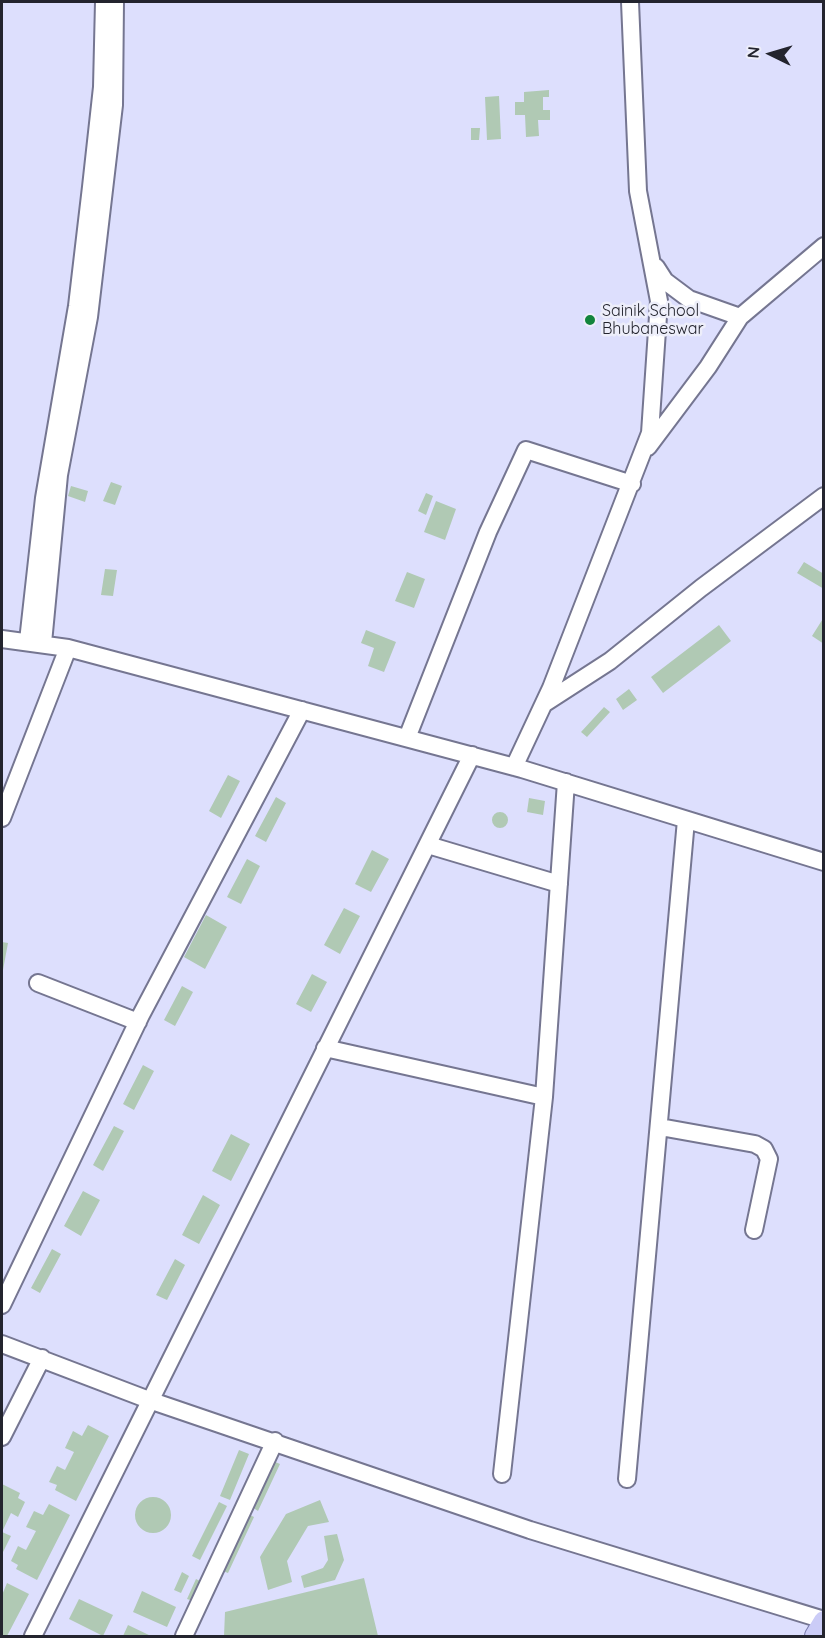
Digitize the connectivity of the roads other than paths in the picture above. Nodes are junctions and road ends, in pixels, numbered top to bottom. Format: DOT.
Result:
graph roads {
  1 [pos="104,2"];
  2 [pos="116,2"];
  3 [pos="630,2"];
  4 [pos="824,246"];
  5 [pos="654,263"];
  6 [pos="740,317"];
  7 [pos="644,453"];
  8 [pos="632,484"];
  9 [pos="824,496"];
  10 [pos="2,639"];
  11 [pos="36,642"];
  12 [pos="68,648"];
  13 [pos="544,703"];
  14 [pos="302,710"];
  15 [pos="407,738"];
  16 [pos="472,755"];
  17 [pos="514,767"];
  18 [pos="566,782"];
  19 [pos="2,818"];
  20 [pos="686,819"];
  21 [pos="428,845"];
  22 [pos="824,862"];
  23 [pos="559,884"];
  24 [pos="38,982"];
  25 [pos="138,1022"];
  26 [pos="325,1048"];
  27 [pos="544,1096"];
  28 [pos="660,1126"];
  29 [pos="754,1230"];
  30 [pos="2,1305"];
  31 [pos="2,1344"];
  32 [pos="42,1358"];
  33 [pos="149,1400"];
  34 [pos="2,1437"];
  35 [pos="275,1441"];
  36 [pos="502,1474"];
  37 [pos="627,1479"];
  38 [pos="824,1621"];
  39 [pos="33,1636"];
  40 [pos="184,1636"];
  41 [pos="815,1636"];
  1 -- 11 [label="street"];
  2 -- 11 [label="street"];
  3 -- 5 [label="street"];
  4 -- 6 [label="street"];
  5 -- 6 [label="street"];
  5 -- 7 [label="street"];
  6 -- 7 [label="street"];
  7 -- 8 [label="street"];
  8 -- 13 [label="street"];
  8 -- 15 [label="street"];
  9 -- 13 [label="street"];
  10 -- 11 [label="street"];
  11 -- 12 [label="street"];
  12 -- 14 [label="street"];
  12 -- 19 [label="street"];
  13 -- 17 [label="street"];
  14 -- 15 [label="street"];
  14 -- 25 [label="street"];
  15 -- 16 [label="street"];
  16 -- 17 [label="street"];
  16 -- 21 [label="street"];
  17 -- 18 [label="street"];
  18 -- 20 [label="street"];
  18 -- 23 [label="street"];
  20 -- 22 [label="street"];
  20 -- 28 [label="street"];
  21 -- 23 [label="street"];
  21 -- 26 [label="street"];
  23 -- 27 [label="street"];
  24 -- 25 [label="street"];
  25 -- 30 [label="street"];
  26 -- 27 [label="street"];
  26 -- 33 [label="street"];
  27 -- 36 [label="street"];
  28 -- 29 [label="street"];
  28 -- 37 [label="street"];
  31 -- 32 [label="street"];
  32 -- 33 [label="street"];
  32 -- 34 [label="street"];
  33 -- 35 [label="street"];
  33 -- 39 [label="street"];
  35 -- 38 [label="street"];
  35 -- 40 [label="street"];
  38 -- 41 [label="main road"];
}
